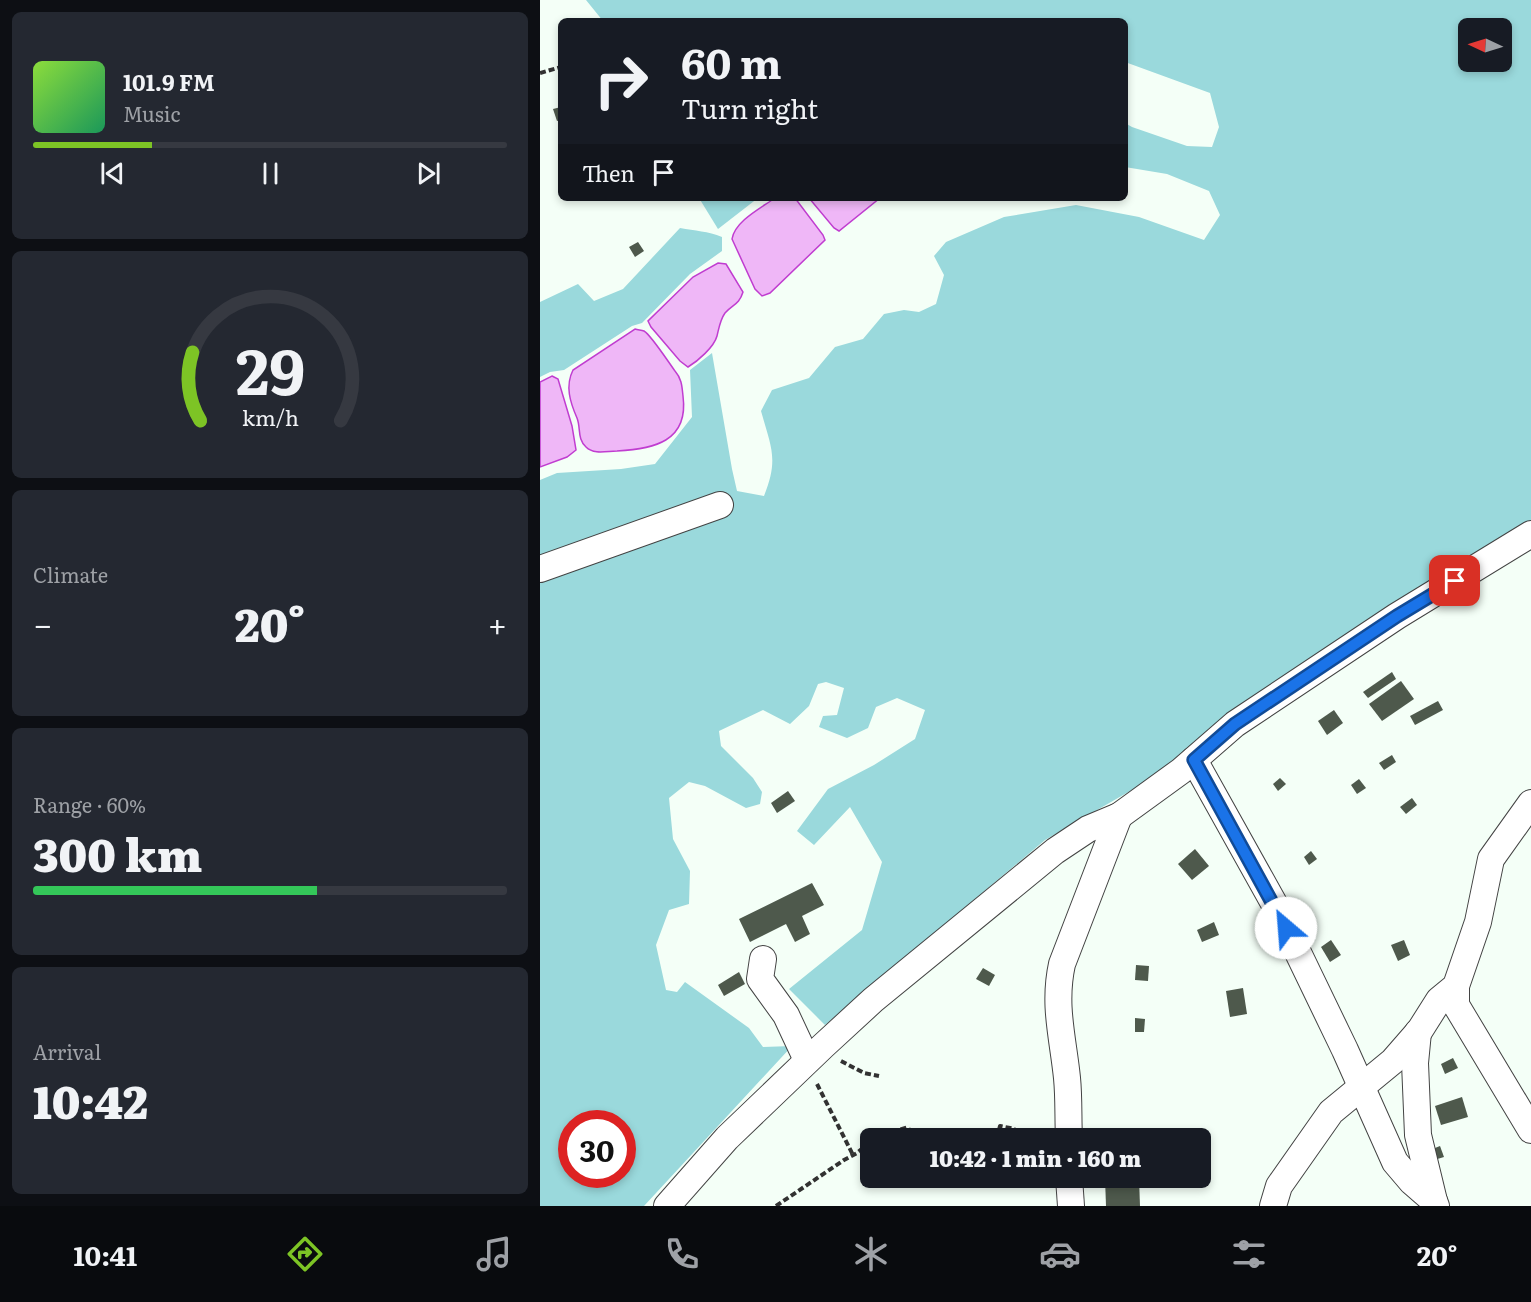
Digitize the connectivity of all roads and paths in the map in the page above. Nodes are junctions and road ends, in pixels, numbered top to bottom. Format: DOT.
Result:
graph roads {
  1 [pos="558,68"];
  2 [pos="540,73"];
  3 [pos="720,505"];
  4 [pos="1531,534"];
  5 [pos="540,569"];
  6 [pos="1194,760"];
  7 [pos="1531,802"];
  8 [pos="1119,816"];
  9 [pos="763,960"];
  10 [pos="1456,986"];
  11 [pos="1418,1032"];
  12 [pos="815,1053"];
  13 [pos="879,1076"];
  14 [pos="1361,1087"];
  15 [pos="1068,1128"];
  16 [pos="1531,1130"];
  17 [pos="860,1150"];
  18 [pos="853,1155"];
  19 [pos="1070,1188"];
  20 [pos="1435,1204"];
  21 [pos="668,1206"];
  22 [pos="776,1206"];
  23 [pos="1071,1206"];
  24 [pos="1273,1206"];
  1 -- 2 [label="path"];
  3 -- 5 [label="street"];
  4 -- 6 [label="street"];
  6 -- 8 [label="street"];
  6 -- 14 [label="street"];
  7 -- 10 [label="street"];
  8 -- 12 [label="street"];
  8 -- 15 [label="street"];
  9 -- 12 [label="street"];
  10 -- 11 [label="street"];
  10 -- 16 [label="street"];
  11 -- 14 [label="street"];
  11 -- 20 [label="street"];
  12 -- 13 [label="path"];
  12 -- 18 [label="path"];
  12 -- 21 [label="street"];
  14 -- 20 [label="street"];
  14 -- 24 [label="street"];
  17 -- 18 [label="path"];
  18 -- 22 [label="path"];
  19 -- 23 [label="street"];
}
